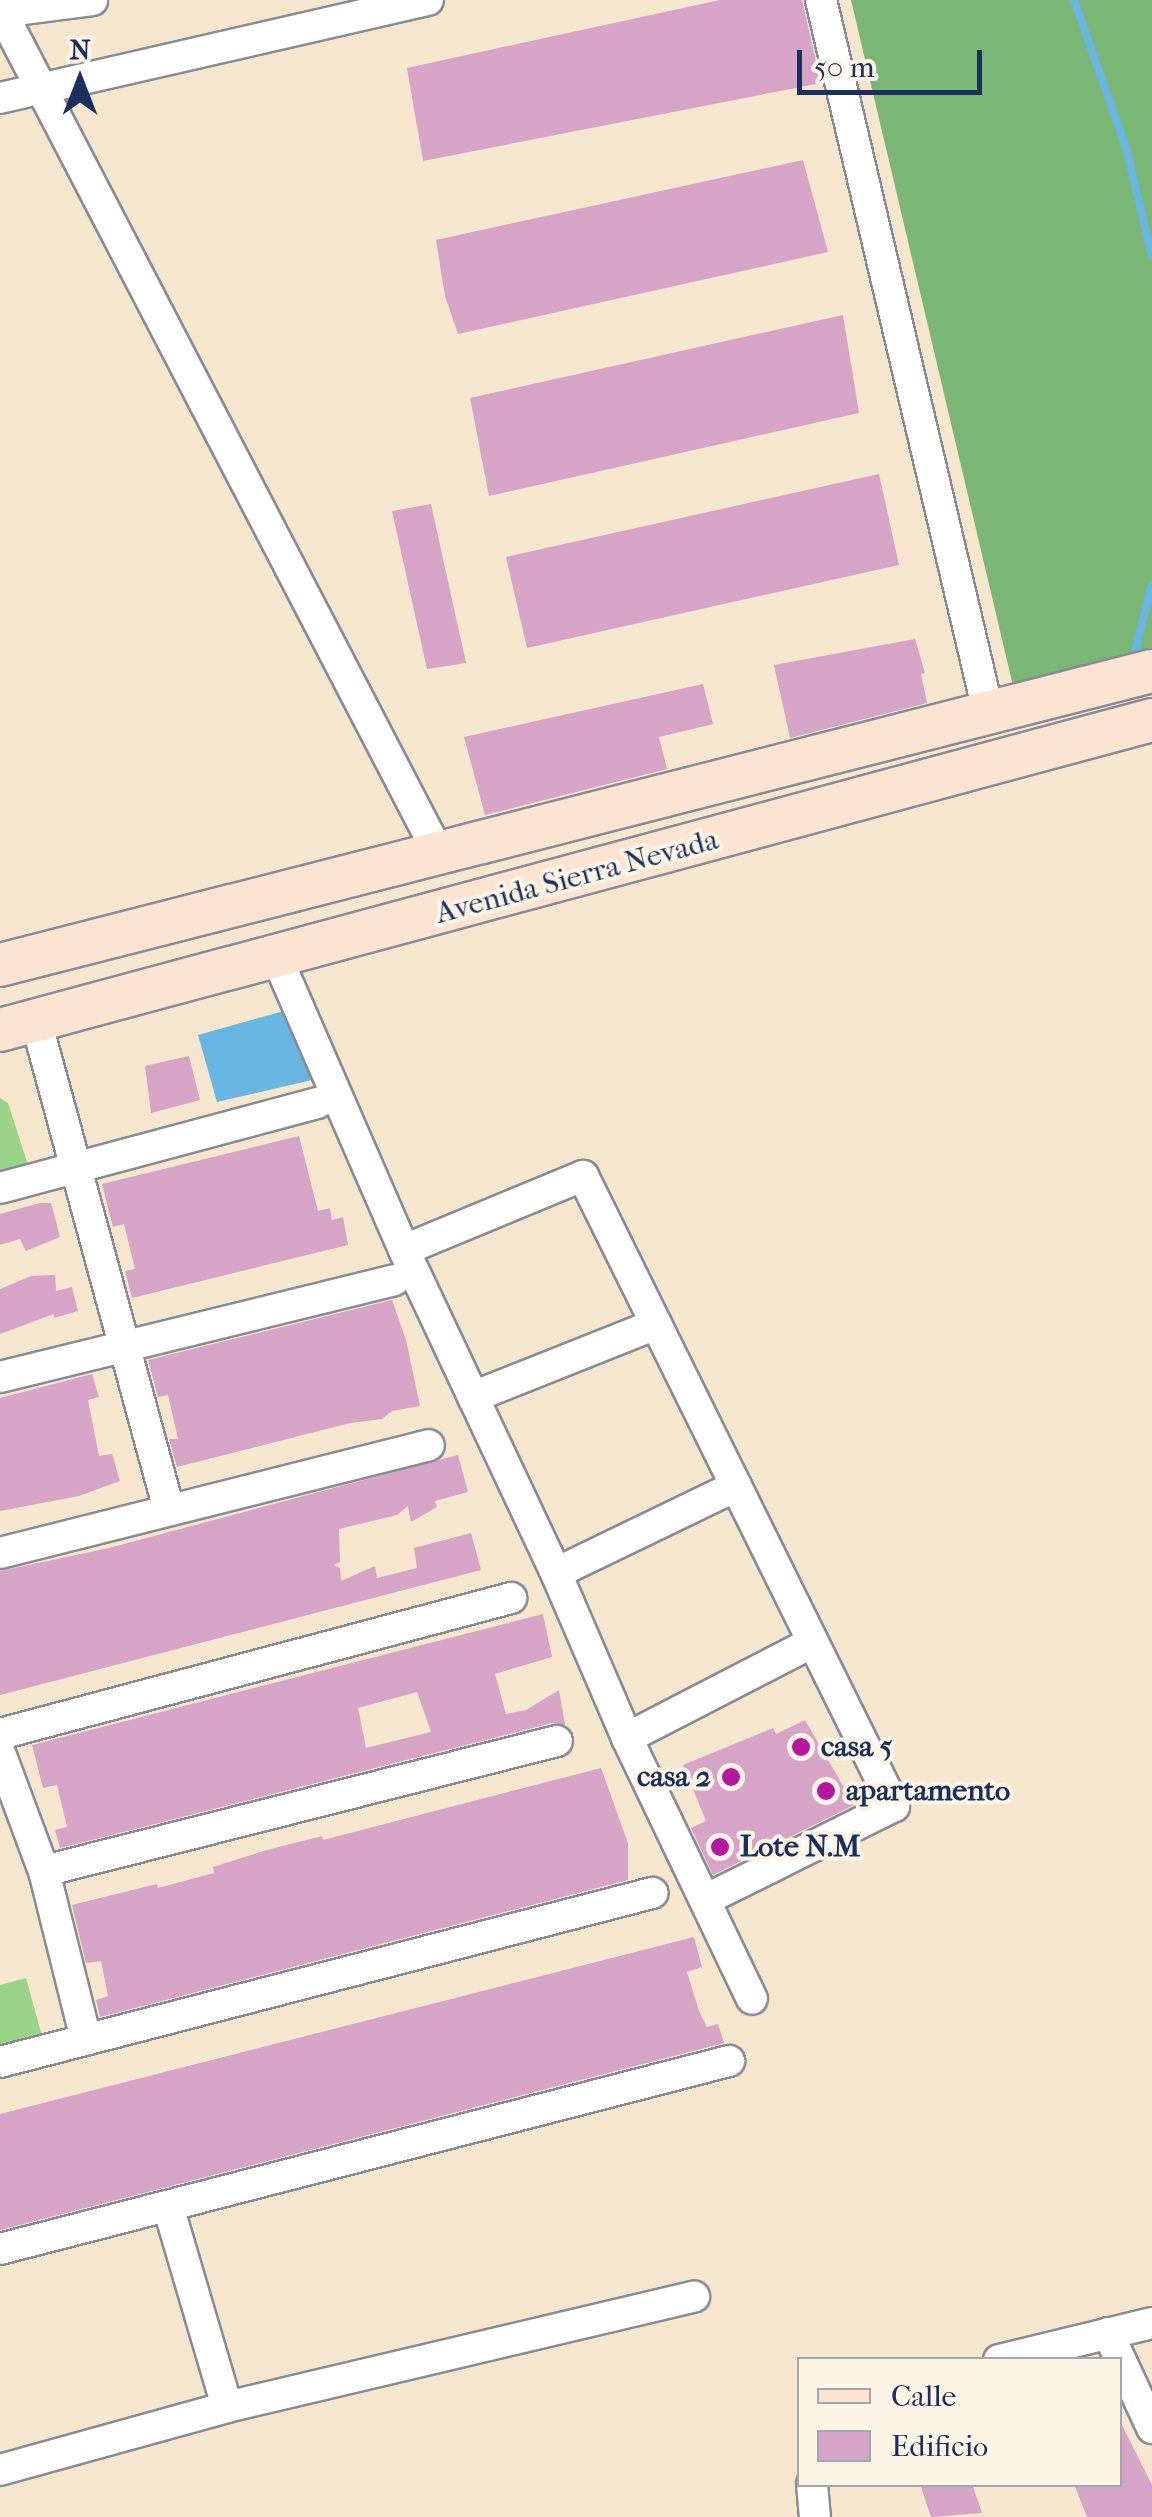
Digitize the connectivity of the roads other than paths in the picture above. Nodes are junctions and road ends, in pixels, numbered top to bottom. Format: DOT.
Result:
graph roads {
  1 [pos="428,0"];
  2 [pos="821,0"];
  3 [pos="78,1"];
  4 [pos="1,11"];
  5 [pos="38,89"];
  6 [pos="0,98"];
  7 [pos="1152,671"];
  8 [pos="990,715"];
  9 [pos="1152,720"];
  10 [pos="439,854"];
  11 [pos="277,958"];
  12 [pos="0,965"];
  13 [pos="18,1026"];
  14 [pos="318,1103"];
  15 [pos="75,1167"];
  16 [pos="0,1188"];
  17 [pos="404,1250"];
  18 [pos="394,1280"];
  19 [pos="656,1324"];
  20 [pos="123,1349"];
  21 [pos="0,1377"];
  22 [pos="474,1397"];
  23 [pos="429,1445"];
  24 [pos="736,1486"];
  25 [pos="168,1510"];
  26 [pos="0,1553"];
  27 [pos="556,1573"];
  28 [pos="511,1598"];
  29 [pos="813,1642"];
  30 [pos="0,1734"];
  31 [pos="627,1738"];
  32 [pos="557,1740"];
  33 [pos="0,1753"];
  34 [pos="44,1871"];
  35 [pos="652,1892"];
  36 [pos="704,1900"];
  37 [pos="752,1999"];
  38 [pos="86,2039"];
  39 [pos="730,2061"];
  40 [pos="0,2062"];
  41 [pos="168,2206"];
  42 [pos="0,2249"];
  43 [pos="694,2296"];
  44 [pos="1152,2322"];
  45 [pos="1108,2333"];
  46 [pos="1011,2357"];
  47 [pos="1119,2357"];
  48 [pos="1122,2363"];
  49 [pos="227,2406"];
  50 [pos="1152,2428"];
  51 [pos="0,2470"];
  52 [pos="812,2487"];
  53 [pos="815,2517"];
  1 -- 5 [label="street"];
  2 -- 8 [label="street"];
  3 -- 4 [label="street"];
  4 -- 5 [label="street"];
  5 -- 6 [label="street"];
  5 -- 10 [label="street"];
  7 -- 8 [label="main road, Avenida Sierra Nevada"];
  8 -- 10 [label="main road, Avenida Sierra Nevada"];
  9 -- 11 [label="main road, Avenida Sierra Nevada"];
  10 -- 12 [label="main road, Avenida Sierra Nevada"];
  11 -- 13 [label="main road, Avenida Sierra Nevada"];
  11 -- 17 [label="street"];
  13 -- 15 [label="street"];
  14 -- 15 [label="street"];
  15 -- 16 [label="street"];
  15 -- 20 [label="street"];
  17 -- 19 [label="street"];
  17 -- 22 [label="street"];
  18 -- 20 [label="street"];
  19 -- 22 [label="street"];
  19 -- 24 [label="street"];
  20 -- 21 [label="street"];
  20 -- 25 [label="street"];
  22 -- 27 [label="street"];
  23 -- 25 [label="street"];
  24 -- 27 [label="street"];
  24 -- 29 [label="street"];
  25 -- 26 [label="street"];
  27 -- 31 [label="street"];
  28 -- 30 [label="street"];
  29 -- 31 [label="street"];
  29 -- 36 [label="street"];
  31 -- 36 [label="street"];
  32 -- 34 [label="street"];
  33 -- 34 [label="street"];
  34 -- 38 [label="street"];
  35 -- 38 [label="street"];
  36 -- 37 [label="street"];
  38 -- 40 [label="street"];
  39 -- 41 [label="street"];
  41 -- 42 [label="street"];
  41 -- 49 [label="street"];
  43 -- 49 [label="street"];
  44 -- 45 [label="street"];
  45 -- 46 [label="street"];
  45 -- 47 [label="street"];
  48 -- 50 [label="street"];
  49 -- 51 [label="street"];
  52 -- 53 [label="street"];
}
